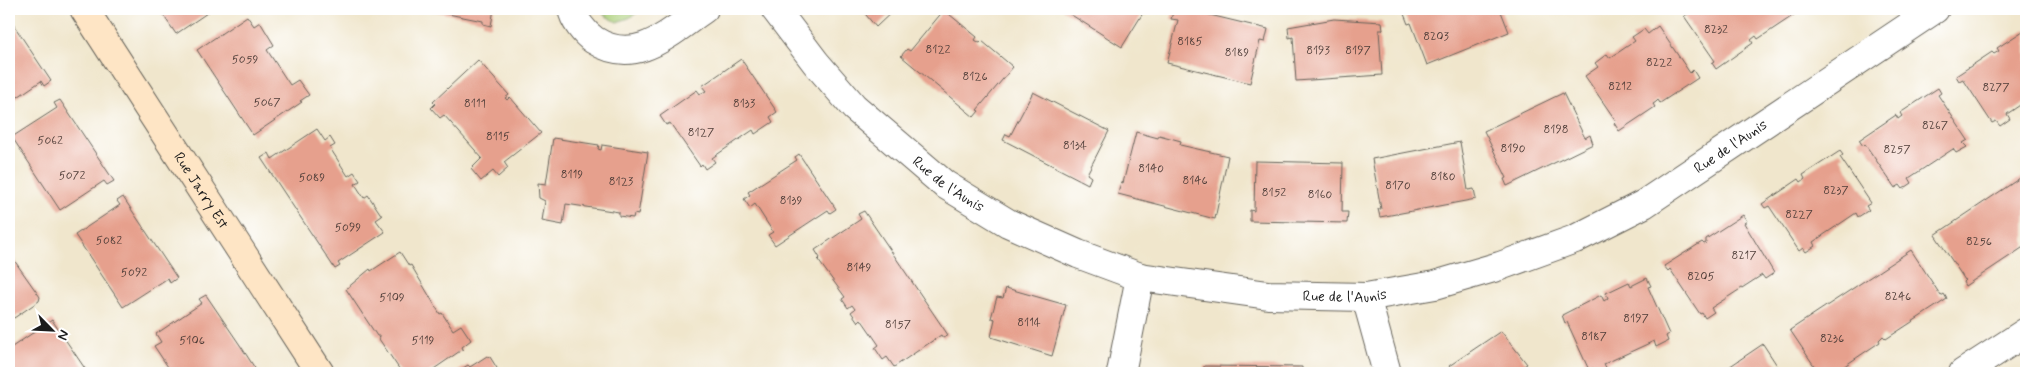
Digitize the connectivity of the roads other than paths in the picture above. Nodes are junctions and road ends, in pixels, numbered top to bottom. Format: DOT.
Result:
graph roads {
  1 [pos="84,9"];
  2 [pos="572,9"];
  3 [pos="704,9"];
  4 [pos="775,9"];
  5 [pos="1935,9"];
  6 [pos="1140,278"];
  7 [pos="1366,297"];
  8 [pos="2026,332"];
  9 [pos="320,373"];
  10 [pos="1121,373"];
  11 [pos="1387,373"];
  12 [pos="1963,373"];
  1 -- 9 [label="street, Rue Jarry Est"];
  2 -- 3 [label="street"];
  4 -- 6 [label="street, Rue de l'Aunis"];
  5 -- 7 [label="street, Rue de l'Aunis"];
  6 -- 7 [label="street, Rue de l'Aunis"];
  6 -- 10 [label="street"];
  7 -- 11 [label="street"];
  8 -- 12 [label="street"];
}
